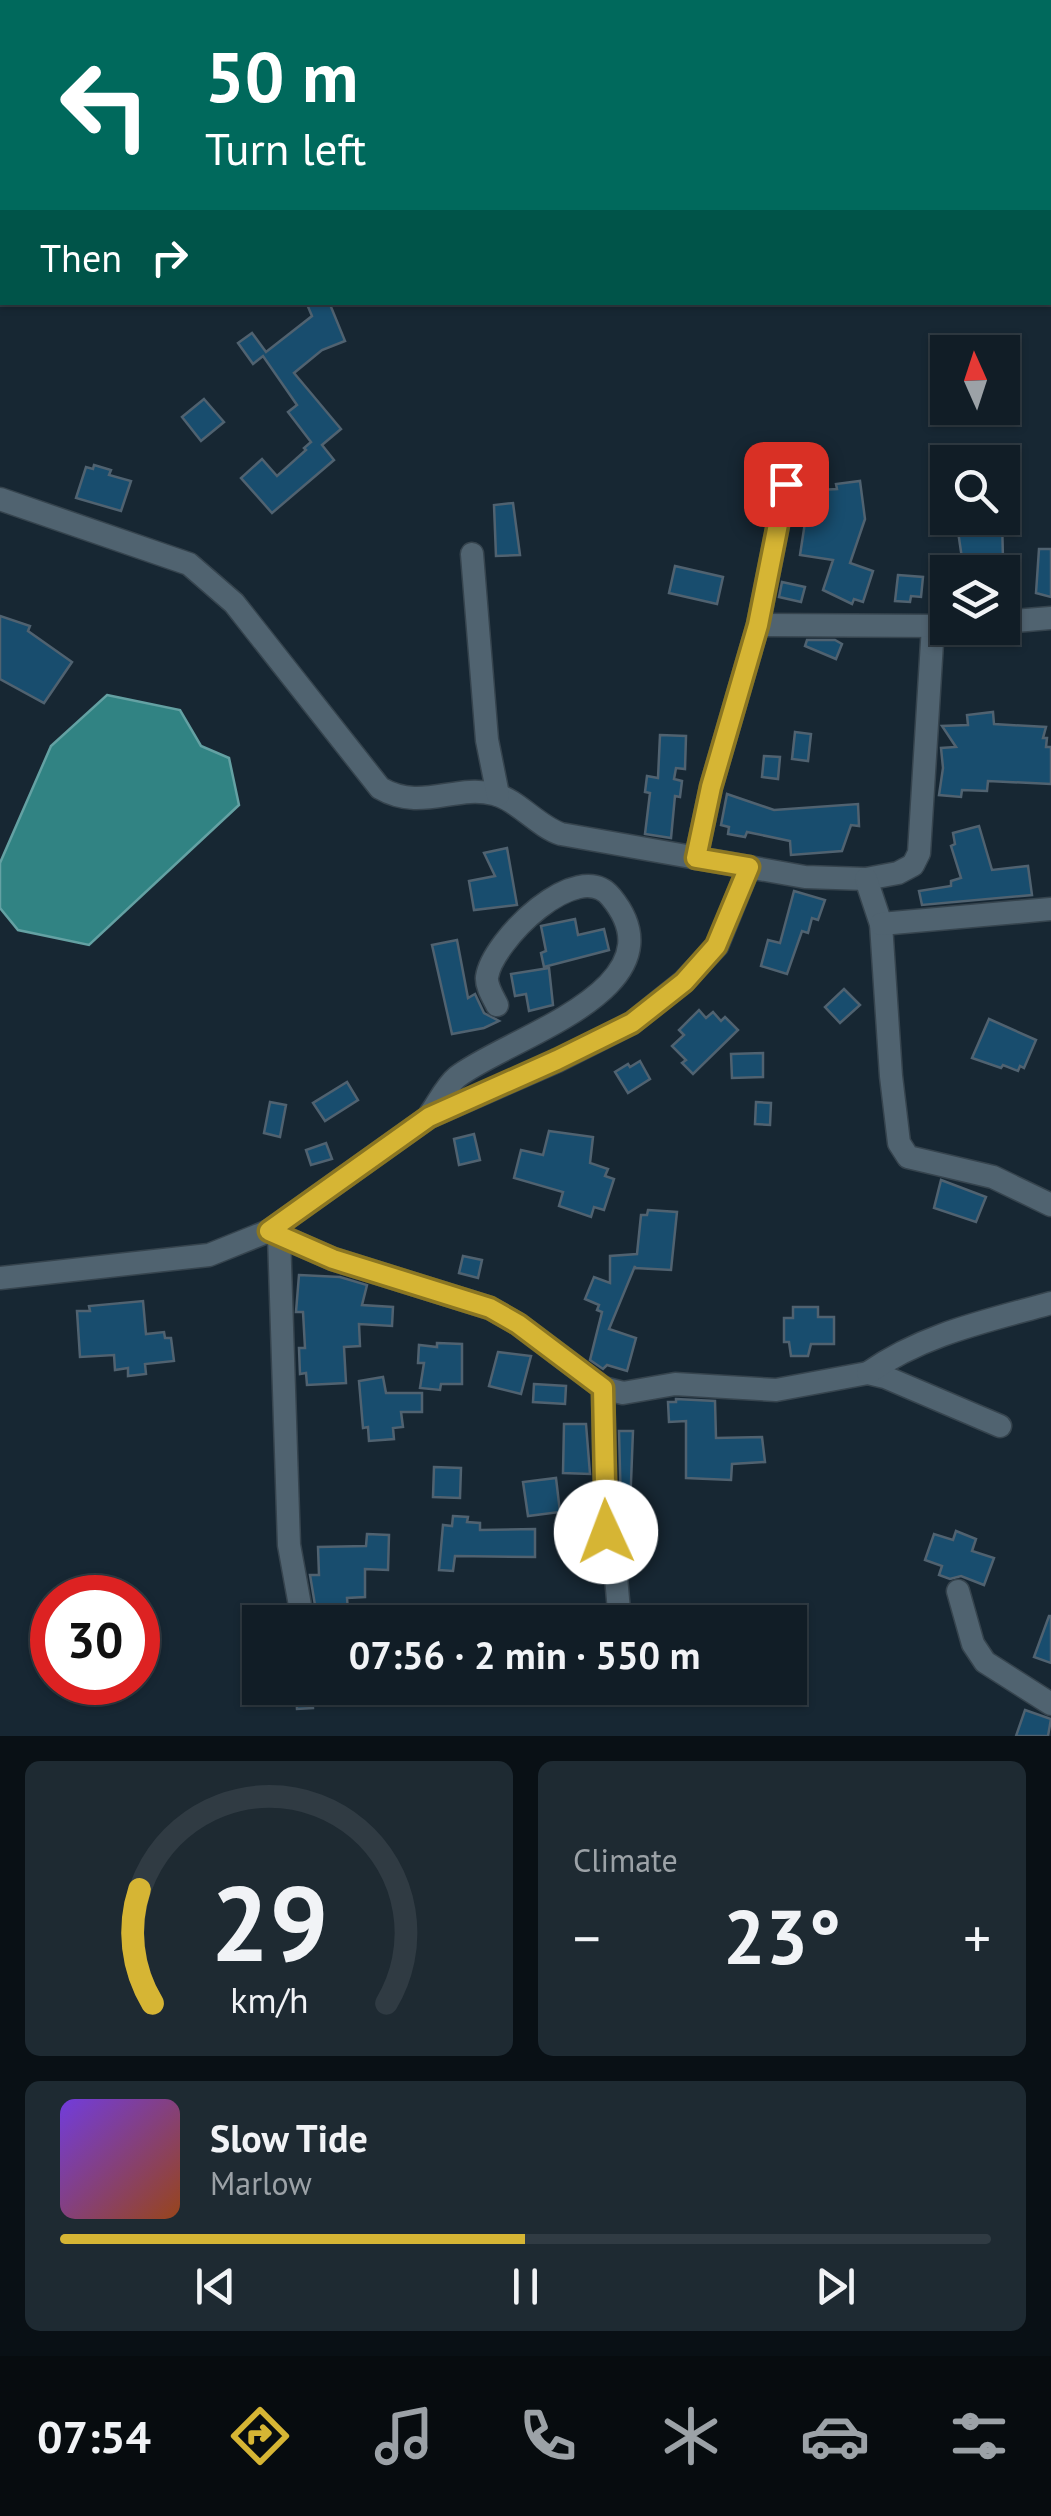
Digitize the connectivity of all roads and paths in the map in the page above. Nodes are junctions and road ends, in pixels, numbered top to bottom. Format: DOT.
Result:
graph roads {
  1 [pos="786,484"];
  2 [pos="0,499"];
  3 [pos="472,554"];
  4 [pos="1051,618"];
  5 [pos="1020,621"];
  6 [pos="758,625"];
  7 [pos="930,626"];
  8 [pos="938,645"];
  9 [pos="498,795"];
  10 [pos="696,858"];
  11 [pos="749,867"];
  12 [pos="866,879"];
  13 [pos="1051,909"];
  14 [pos="881,924"];
  15 [pos="497,1006"];
  16 [pos="429,1117"];
  17 [pos="1051,1204"];
  18 [pos="274,1233"];
  19 [pos="0,1278"];
  20 [pos="1051,1302"];
  21 [pos="868,1374"];
  22 [pos="603,1388"];
  23 [pos="1000,1426"];
  24 [pos="958,1591"];
  25 [pos="299,1605"];
  26 [pos="618,1605"];
  27 [pos="1051,1704"];
  1 -- 6 [label="street"];
  2 -- 9 [label="street"];
  3 -- 9 [label="street"];
  4 -- 5 [label="street"];
  6 -- 7 [label="street"];
  6 -- 10 [label="street"];
  8 -- 12 [label="street"];
  9 -- 10 [label="street"];
  10 -- 11 [label="street"];
  11 -- 12 [label="street"];
  11 -- 16 [label="street"];
  12 -- 14 [label="street"];
  13 -- 14 [label="street"];
  14 -- 17 [label="street"];
  15 -- 16 [label="street"];
  16 -- 18 [label="street"];
  18 -- 19 [label="street"];
  18 -- 22 [label="street"];
  18 -- 25 [label="street"];
  20 -- 21 [label="street"];
  21 -- 22 [label="street"];
  21 -- 23 [label="street"];
  22 -- 26 [label="street"];
  24 -- 27 [label="street"];
}
